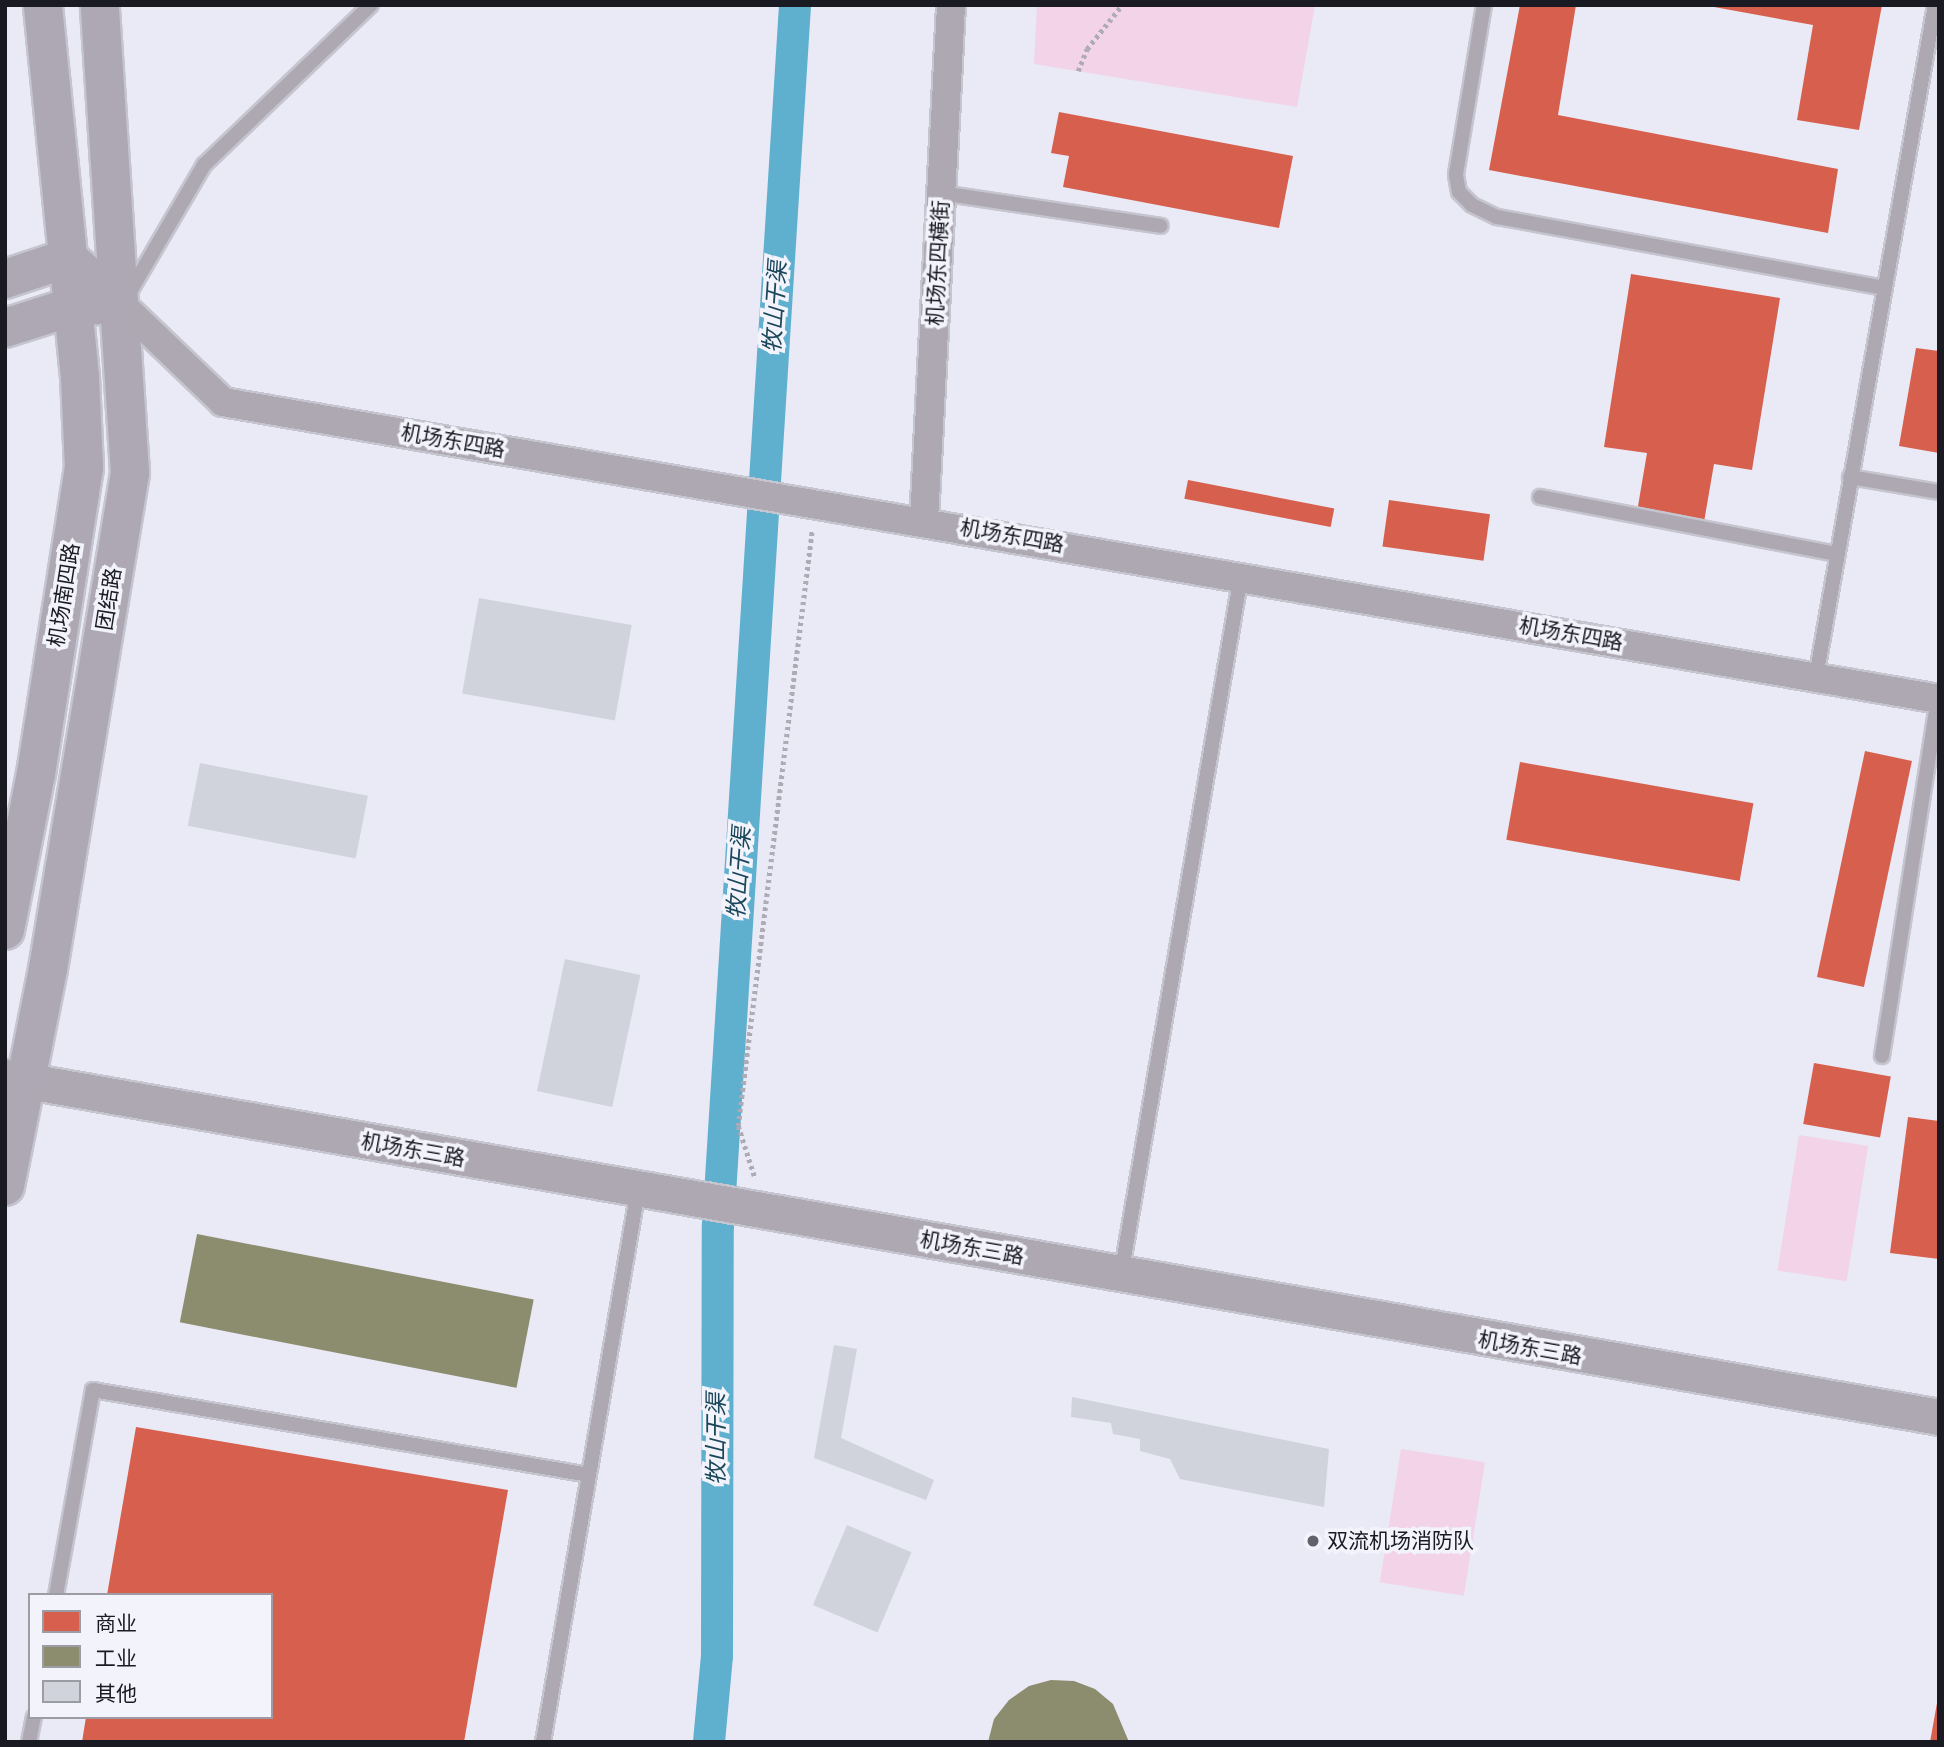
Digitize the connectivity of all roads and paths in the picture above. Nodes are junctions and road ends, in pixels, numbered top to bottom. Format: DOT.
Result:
graph roads {
  1 [pos="43,5"];
  2 [pos="100,5"];
  3 [pos="371,5"];
  4 [pos="951,5"];
  5 [pos="1122,5"];
  6 [pos="1483,5"];
  7 [pos="1935,5"];
  8 [pos="1078,71"];
  9 [pos="942,193"];
  10 [pos="1161,226"];
  11 [pos="68,258"];
  12 [pos="5,263"];
  13 [pos="5,279"];
  14 [pos="1884,288"];
  15 [pos="122,305"];
  16 [pos="74,306"];
  17 [pos="5,328"];
  18 [pos="1850,477"];
  19 [pos="1939,492"];
  20 [pos="1540,496"];
  21 [pos="812,502"];
  22 [pos="924,521"];
  23 [pos="1836,554"];
  24 [pos="1241,576"];
  25 [pos="1816,677"];
  26 [pos="1938,699"];
  27 [pos="5,930"];
  28 [pos="1882,1056"];
  29 [pos="16,1079"];
  30 [pos="5,1186"];
  31 [pos="638,1190"];
  32 [pos="764,1211"];
  33 [pos="1121,1275"];
  34 [pos="1939,1417"];
  35 [pos="589,1475"];
  36 [pos="56,1593"];
  37 [pos="34,1719"];
  38 [pos="29,1742"];
  39 [pos="543,1742"];
  1 -- 11 [label="main road"];
  2 -- 15 [label="main road, 团结路"];
  3 -- 15 [label="lane"];
  4 -- 9 [label="street, 机场东四横街"];
  5 -- 8 [label="path"];
  6 -- 14 [label="lane"];
  7 -- 14 [label="lane"];
  9 -- 10 [label="lane"];
  9 -- 22 [label="street, 机场东四横街"];
  11 -- 12 [label="street"];
  11 -- 13 [label="main road"];
  11 -- 15 [label="main road"];
  11 -- 16 [label="main road, 机场南四路"];
  14 -- 18 [label="lane"];
  15 -- 16 [label="main road"];
  15 -- 21 [label="street, 机场东四路"];
  15 -- 29 [label="main road, 团结路"];
  16 -- 17 [label="main road"];
  16 -- 27 [label="main road, 机场南四路"];
  18 -- 19 [label="lane"];
  18 -- 23 [label="lane"];
  20 -- 23 [label="lane"];
  21 -- 22 [label="street, 机场东四路"];
  21 -- 32 [label="path"];
  22 -- 24 [label="street, 机场东四路"];
  23 -- 25 [label="lane"];
  24 -- 25 [label="street, 机场东四路"];
  24 -- 33 [label="lane"];
  25 -- 26 [label="street, 机场东四路"];
  26 -- 28 [label="lane"];
  29 -- 30 [label="main road, 团结路"];
  29 -- 31 [label="street, 机场东三路"];
  31 -- 32 [label="street, 机场东三路"];
  31 -- 35 [label="lane"];
  32 -- 33 [label="street, 机场东三路"];
  33 -- 34 [label="street, 机场东三路"];
  35 -- 36 [label="lane"];
  35 -- 39 [label="lane"];
  37 -- 38 [label="lane"];
}
